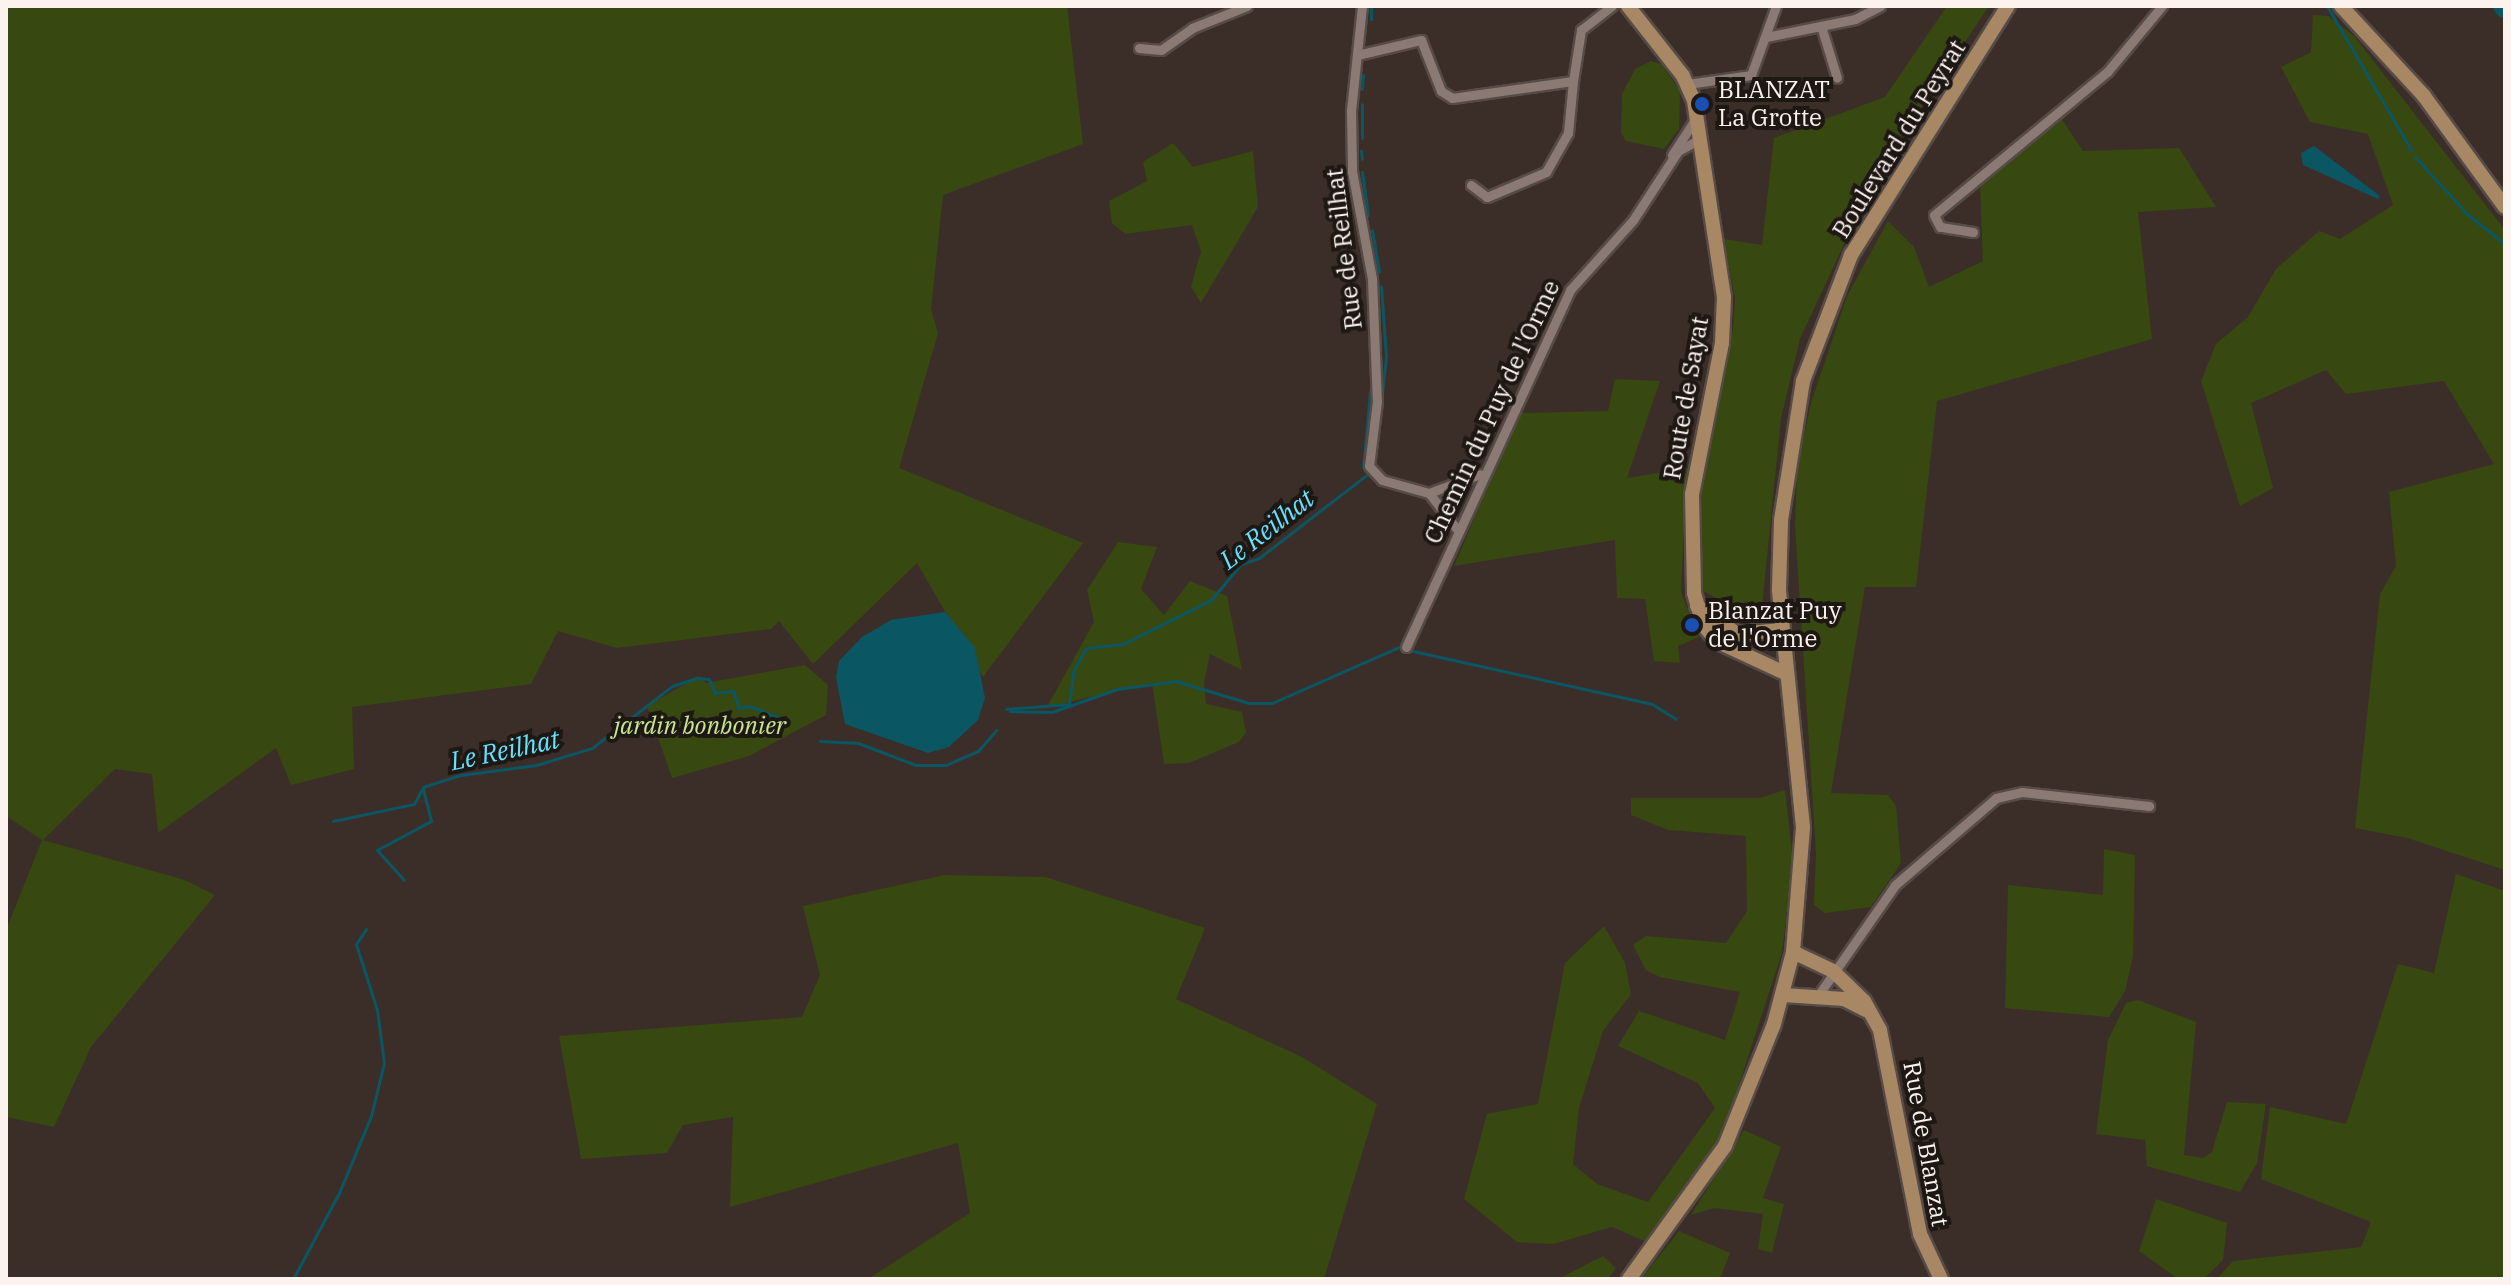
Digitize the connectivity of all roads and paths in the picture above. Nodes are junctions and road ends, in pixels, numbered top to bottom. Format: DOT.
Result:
graph roads {
  1 [pos="1247,6"];
  2 [pos="1362,6"];
  3 [pos="1612,6"];
  4 [pos="1628,6"];
  5 [pos="1776,6"];
  6 [pos="1880,6"];
  7 [pos="2008,6"];
  8 [pos="2162,6"];
  9 [pos="2341,6"];
  10 [pos="1821,26"];
  11 [pos="1766,37"];
  12 [pos="1139,48"];
  13 [pos="1357,55"];
  14 [pos="1837,78"];
  15 [pos="1573,81"];
  16 [pos="1687,84"];
  17 [pos="1696,118"];
  18 [pos="1700,139"];
  19 [pos="1671,160"];
  20 [pos="1471,185"];
  21 [pos="2505,207"];
  22 [pos="1973,232"];
  23 [pos="1483,472"];
  24 [pos="1429,493"];
  25 [pos="1456,528"];
  26 [pos="1697,605"];
  27 [pos="1782,630"];
  28 [pos="1406,647"];
  29 [pos="1787,674"];
  30 [pos="2149,806"];
  31 [pos="1793,952"];
  32 [pos="1833,971"];
  33 [pos="1783,995"];
  34 [pos="1817,997"];
  35 [pos="1872,1015"];
  36 [pos="1629,1279"];
  37 [pos="1941,1279"];
  1 -- 12 [label="street"];
  2 -- 13 [label="street, Rue de Reilhat"];
  3 -- 15 [label="street"];
  4 -- 16 [label="main road, Route de Sayat"];
  5 -- 11 [label="street"];
  6 -- 10 [label="street"];
  7 -- 27 [label="main road, Boulevard du Peyrat"];
  8 -- 22 [label="street"];
  9 -- 21 [label="main road"];
  10 -- 11 [label="street"];
  10 -- 14 [label="street"];
  11 -- 16 [label="street"];
  13 -- 15 [label="street"];
  13 -- 24 [label="street, Rue de Reilhat"];
  15 -- 20 [label="street"];
  16 -- 17 [label="main road, Route de Sayat"];
  17 -- 18 [label="main road, Route de Sayat"];
  17 -- 19 [label="street"];
  18 -- 19 [label="street, Chemin du Puy de l'Orme"];
  18 -- 26 [label="main road, Route de Sayat"];
  19 -- 23 [label="street, Chemin du Puy de l'Orme"];
  23 -- 24 [label="street"];
  23 -- 25 [label="street, Chemin du Puy de l'Orme"];
  24 -- 25 [label="street"];
  25 -- 28 [label="street, Chemin du Puy de l'Orme"];
  26 -- 27 [label="main road"];
  26 -- 29 [label="main road, Route de Sayat"];
  27 -- 29 [label="main road, Boulevard du Peyrat"];
  29 -- 31 [label="main road, Boulevard du Peyrat"];
  30 -- 32 [label="street"];
  31 -- 32 [label="main road, Rue de Blanzat"];
  31 -- 33 [label="main road, Boulevard du Peyrat"];
  32 -- 34 [label="street"];
  32 -- 35 [label="main road, Rue de Blanzat"];
  33 -- 34 [label="main road"];
  33 -- 36 [label="main road, Boulevard du Peyrat"];
  34 -- 35 [label="main road"];
  35 -- 37 [label="main road, Rue de Blanzat"];
}
